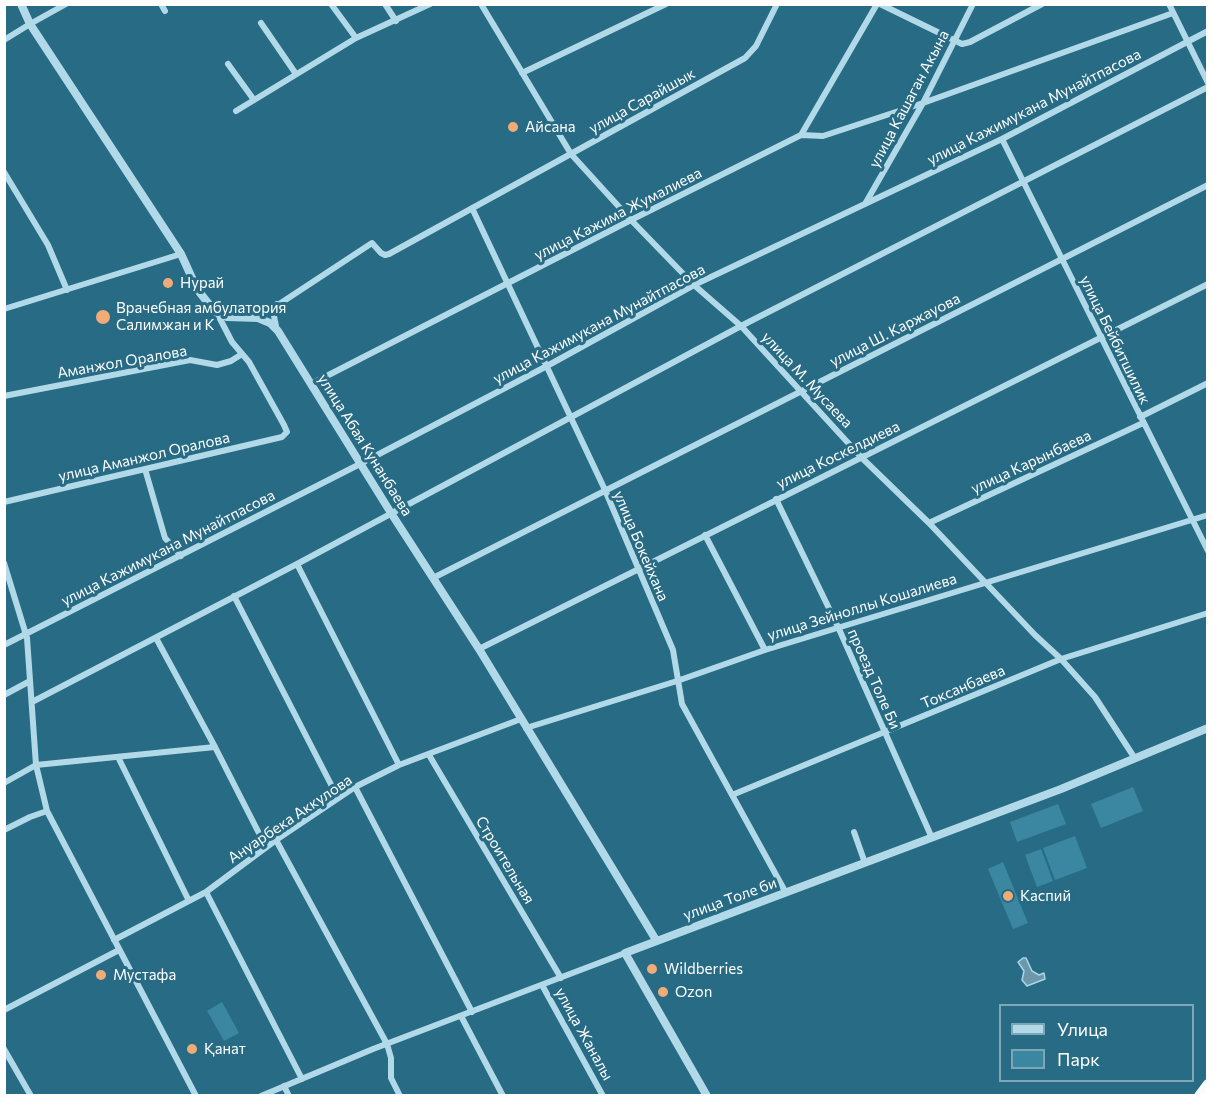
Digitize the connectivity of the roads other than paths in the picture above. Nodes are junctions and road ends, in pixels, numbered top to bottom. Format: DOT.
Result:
graph roads {
  1 [pos="21,4"];
  2 [pos="66,4"];
  3 [pos="160,4"];
  4 [pos="331,4"];
  5 [pos="385,4"];
  6 [pos="429,4"];
  7 [pos="482,4"];
  8 [pos="666,4"];
  9 [pos="777,4"];
  10 [pos="879,4"];
  11 [pos="973,4"];
  12 [pos="1042,4"];
  13 [pos="1169,4"];
  14 [pos="165,11"];
  15 [pos="1173,13"];
  16 [pos="396,21"];
  17 [pos="261,23"];
  18 [pos="30,24"];
  19 [pos="1208,30"];
  20 [pos="356,38"];
  21 [pos="4,40"];
  22 [pos="953,41"];
  23 [pos="1187,42"];
  24 [pos="228,64"];
  25 [pos="522,73"];
  26 [pos="297,74"];
  27 [pos="1208,85"];
  28 [pos="254,100"];
  29 [pos="923,103"];
  30 [pos="236,111"];
  31 [pos="801,135"];
  32 [pos="1002,139"];
  33 [pos="571,154"];
  34 [pos="4,172"];
  35 [pos="1023,181"];
  36 [pos="1208,185"];
  37 [pos="865,204"];
  38 [pos="472,208"];
  39 [pos="631,220"];
  40 [pos="181,254"];
  41 [pos="1061,259"];
  42 [pos="508,284"];
  43 [pos="1208,284"];
  44 [pos="694,285"];
  45 [pos="67,290"];
  46 [pos="277,304"];
  47 [pos="4,309"];
  48 [pos="216,312"];
  49 [pos="258,318"];
  50 [pos="741,326"];
  51 [pos="278,331"];
  52 [pos="1100,338"];
  53 [pos="242,354"];
  54 [pos="548,366"];
  55 [pos="1208,383"];
  56 [pos="311,384"];
  57 [pos="801,391"];
  58 [pos="4,396"];
  59 [pos="571,418"];
  60 [pos="1141,420"];
  61 [pos="861,457"];
  62 [pos="360,464"];
  63 [pos="145,469"];
  64 [pos="605,490"];
  65 [pos="776,500"];
  66 [pos="4,502"];
  67 [pos="391,513"];
  68 [pos="1208,515"];
  69 [pos="1191,520"];
  70 [pos="929,523"];
  71 [pos="705,535"];
  72 [pos="1208,551"];
  73 [pos="181,556"];
  74 [pos="4,563"];
  75 [pos="297,564"];
  76 [pos="637,569"];
  77 [pos="433,578"];
  78 [pos="985,582"];
  79 [pos="234,596"];
  80 [pos="1208,613"];
  81 [pos="838,629"];
  82 [pos="26,634"];
  83 [pos="156,638"];
  84 [pos="4,645"];
  85 [pos="479,649"];
  86 [pos="765,650"];
  87 [pos="1061,659"];
  88 [pos="30,681"];
  89 [pos="677,681"];
  90 [pos="4,695"];
  91 [pos="32,702"];
  92 [pos="521,719"];
  93 [pos="526,728"];
  94 [pos="1208,728"];
  95 [pos="885,732"];
  96 [pos="215,747"];
  97 [pos="429,755"];
  98 [pos="118,757"];
  99 [pos="1134,757"];
  100 [pos="36,765"];
  101 [pos="399,765"];
  102 [pos="4,783"];
  103 [pos="355,787"];
  104 [pos="732,795"];
  105 [pos="338,798"];
  106 [pos="47,811"];
  107 [pos="4,830"];
  108 [pos="854,832"];
  109 [pos="932,838"];
  110 [pos="276,840"];
  111 [pos="266,847"];
  112 [pos="865,863"];
  113 [pos="207,892"];
  114 [pos="786,893"];
  115 [pos="189,901"];
  116 [pos="114,940"];
  117 [pos="656,940"];
  118 [pos="119,950"];
  119 [pos="625,953"];
  120 [pos="561,978"];
  121 [pos="542,985"];
  122 [pos="4,1010"];
  123 [pos="472,1012"];
  124 [pos="461,1016"];
  125 [pos="387,1044"];
  126 [pos="4,1049"];
  127 [pos="302,1080"];
  128 [pos="1208,1084"];
  129 [pos="284,1086"];
  130 [pos="31,1095"];
  131 [pos="196,1095"];
  132 [pos="261,1095"];
  133 [pos="289,1095"];
  134 [pos="400,1095"];
  135 [pos="503,1095"];
  136 [pos="603,1095"];
  137 [pos="707,1095"];
  138 [pos="1199,1095"];
  1 -- 18 [label="street"];
  2 -- 18 [label="street"];
  3 -- 14 [label="street"];
  4 -- 20 [label="street"];
  5 -- 16 [label="street"];
  6 -- 16 [label="street"];
  7 -- 25 [label="street, улица М. Мусаева"];
  8 -- 25 [label="street"];
  9 -- 33 [label="street, улица Сарайшык"];
  10 -- 22 [label="street"];
  10 -- 31 [label="street"];
  11 -- 22 [label="street, улица Кашаган Акына"];
  12 -- 22 [label="street"];
  13 -- 15 [label="street"];
  15 -- 23 [label="street"];
  15 -- 29 [label="street"];
  16 -- 20 [label="street"];
  17 -- 26 [label="street"];
  18 -- 21 [label="street"];
  18 -- 40 [label="street"];
  19 -- 23 [label="street, улица Кажимукана Мунайтпасова"];
  20 -- 26 [label="street"];
  22 -- 29 [label="street, улица Кашаган Акына"];
  23 -- 27 [label="street"];
  23 -- 32 [label="street, улица Кажимукана Мунайтпасова"];
  24 -- 28 [label="street"];
  25 -- 33 [label="street, улица М. Мусаева"];
  26 -- 28 [label="street"];
  27 -- 35 [label="street"];
  28 -- 30 [label="street"];
  29 -- 31 [label="street"];
  29 -- 37 [label="street, улица Кашаган Акына"];
  31 -- 39 [label="street, улица Кажима Жумалиева"];
  32 -- 35 [label="street, улица Бейбитшилик"];
  32 -- 37 [label="street, улица Кажимукана Мунайтпасова"];
  33 -- 38 [label="street, улица Сарайшык"];
  33 -- 39 [label="street, улица М. Мусаева"];
  34 -- 45 [label="street"];
  35 -- 41 [label="street, улица Бейбитшилик"];
  35 -- 50 [label="street"];
  36 -- 41 [label="street, улица Ш. Каржауова"];
  37 -- 44 [label="street, улица Кажимукана Мунайтпасова"];
  38 -- 42 [label="street, улица Бокейхана"];
  38 -- 46 [label="street, улица Сарайшык"];
  39 -- 42 [label="street, улица Кажима Жумалиева"];
  39 -- 44 [label="street, улица М. Мусаева"];
  40 -- 45 [label="street"];
  40 -- 48 [label="street"];
  41 -- 52 [label="street, улица Бейбитшилик"];
  41 -- 57 [label="street, улица Ш. Каржауова"];
  42 -- 54 [label="street, улица Бокейхана"];
  42 -- 56 [label="street, улица Кажима Жумалиева"];
  43 -- 52 [label="street, улица Коскелдиева"];
  44 -- 50 [label="street, улица М. Мусаева"];
  44 -- 54 [label="street, улица Кажимукана Мунайтпасова"];
  45 -- 47 [label="street"];
  46 -- 49 [label="street"];
  46 -- 51 [label="street"];
  48 -- 49 [label="street"];
  48 -- 53 [label="street"];
  49 -- 51 [label="street, улица Абая Кунанбаева"];
  50 -- 57 [label="street, улица М. Мусаева"];
  50 -- 59 [label="street"];
  51 -- 56 [label="street, улица Абая Кунанбаева"];
  52 -- 60 [label="street, улица Бейбитшилик"];
  52 -- 61 [label="street, улица Коскелдиева"];
  53 -- 58 [label="street, Аманжол Оралова"];
  53 -- 63 [label="street, улица Аманжол Оралова"];
  54 -- 59 [label="street, улица Бокейхана"];
  54 -- 62 [label="street, улица Кажимукана Мунайтпасова"];
  55 -- 60 [label="street, улица Карынбаева"];
  56 -- 62 [label="street, улица Абая Кунанбаева"];
  57 -- 61 [label="street, улица М. Мусаева"];
  57 -- 64 [label="street, улица Ш. Каржауова"];
  59 -- 64 [label="street, улица Бокейхана"];
  59 -- 67 [label="street"];
  60 -- 69 [label="street, улица Бейбитшилик"];
  60 -- 70 [label="street, улица Карынбаева"];
  61 -- 65 [label="street, улица Коскелдиева"];
  61 -- 70 [label="street, улица М. Мусаева"];
  62 -- 67 [label="street, улица Абая Кунанбаева"];
  62 -- 73 [label="street, улица Кажимукана Мунайтпасова"];
  63 -- 66 [label="street, улица Аманжол Оралова"];
  63 -- 73 [label="street"];
  64 -- 76 [label="street, улица Бокейхана"];
  64 -- 77 [label="street, улица Ш. Каржауова"];
  65 -- 71 [label="street, улица Коскелдиева"];
  65 -- 81 [label="street, проезд Толе Би"];
  67 -- 75 [label="street"];
  67 -- 77 [label="street, улица Абая Кунанбаева"];
  68 -- 69 [label="street, улица Зейноллы Кошалиева"];
  69 -- 72 [label="street, улица Бейбитшилик"];
  69 -- 78 [label="street, улица Зейноллы Кошалиева"];
  70 -- 78 [label="street, улица М. Мусаева"];
  71 -- 76 [label="street, улица Коскелдиева"];
  71 -- 86 [label="street"];
  73 -- 82 [label="street, улица Кажимукана Мунайтпасова"];
  74 -- 82 [label="street"];
  75 -- 79 [label="street"];
  75 -- 101 [label="street"];
  76 -- 85 [label="street, улица Коскелдиева"];
  76 -- 89 [label="street, улица Бокейхана"];
  77 -- 85 [label="street, улица Абая Кунанбаева"];
  78 -- 81 [label="street, улица Зейноллы Кошалиева"];
  78 -- 87 [label="street, улица М. Мусаева"];
  79 -- 83 [label="street"];
  79 -- 105 [label="street"];
  80 -- 87 [label="street, Токсанбаева"];
  81 -- 86 [label="street, улица Зейноллы Кошалиева"];
  81 -- 95 [label="street, проезд Толе Би"];
  82 -- 84 [label="street, улица Кажимукана Мунайтпасова"];
  82 -- 88 [label="street"];
  83 -- 91 [label="street"];
  83 -- 96 [label="street"];
  85 -- 92 [label="street, улица Абая Кунанбаева"];
  86 -- 89 [label="street, улица Зейноллы Кошалиева"];
  87 -- 95 [label="street, Токсанбаева"];
  87 -- 99 [label="street, улица М. Мусаева"];
  88 -- 90 [label="street"];
  88 -- 91 [label="street"];
  89 -- 93 [label="street, улица Зейноллы Кошалиева"];
  89 -- 104 [label="street, улица Бокейхана"];
  91 -- 100 [label="street"];
  92 -- 93 [label="street, улица Абая Кунанбаева"];
  92 -- 97 [label="street, Ануарбека Аккулова"];
  93 -- 117 [label="street, улица Абая Кунанбаева"];
  94 -- 99 [label="street, улица Толе би"];
  95 -- 104 [label="street, Токсанбаева"];
  95 -- 109 [label="street, проезд Толе Би"];
  96 -- 98 [label="street"];
  96 -- 111 [label="street"];
  97 -- 101 [label="street, Ануарбека Аккулова"];
  97 -- 120 [label="street, Строительная"];
  98 -- 100 [label="street"];
  98 -- 115 [label="street"];
  99 -- 109 [label="street, улица Толе би"];
  100 -- 102 [label="street"];
  100 -- 106 [label="street"];
  101 -- 103 [label="street, Ануарбека Аккулова"];
  103 -- 105 [label="street, Ануарбека Аккулова"];
  103 -- 123 [label="street"];
  104 -- 114 [label="street, улица Бокейхана"];
  105 -- 110 [label="street, Ануарбека Аккулова"];
  106 -- 107 [label="street"];
  106 -- 116 [label="street"];
  108 -- 112 [label="street"];
  109 -- 112 [label="street, улица Толе би"];
  110 -- 111 [label="street, Ануарбека Аккулова"];
  110 -- 125 [label="street"];
  111 -- 113 [label="street, Ануарбека Аккулова"];
  112 -- 114 [label="street, улица Толе би"];
  113 -- 115 [label="street, Ануарбека Аккулова"];
  113 -- 127 [label="street"];
  114 -- 117 [label="street, улица Толе би"];
  115 -- 116 [label="street, Ануарбека Аккулова"];
  116 -- 118 [label="street"];
  117 -- 119 [label="street, улица Толе би"];
  118 -- 122 [label="street"];
  118 -- 131 [label="street"];
  119 -- 120 [label="street, улица Толе би"];
  119 -- 137 [label="street"];
  120 -- 121 [label="street, улица Толе би"];
  121 -- 123 [label="street, улица Толе би"];
  121 -- 136 [label="street, улица Жаналы"];
  123 -- 124 [label="street, улица Толе би"];
  124 -- 125 [label="street, улица Толе би"];
  124 -- 135 [label="street"];
  125 -- 127 [label="street, улица Толе би"];
  125 -- 134 [label="street"];
  126 -- 130 [label="street"];
  127 -- 129 [label="street, улица Толе би"];
  128 -- 138 [label="highway"];
  129 -- 132 [label="street, улица Толе би"];
  129 -- 133 [label="street"];
}
